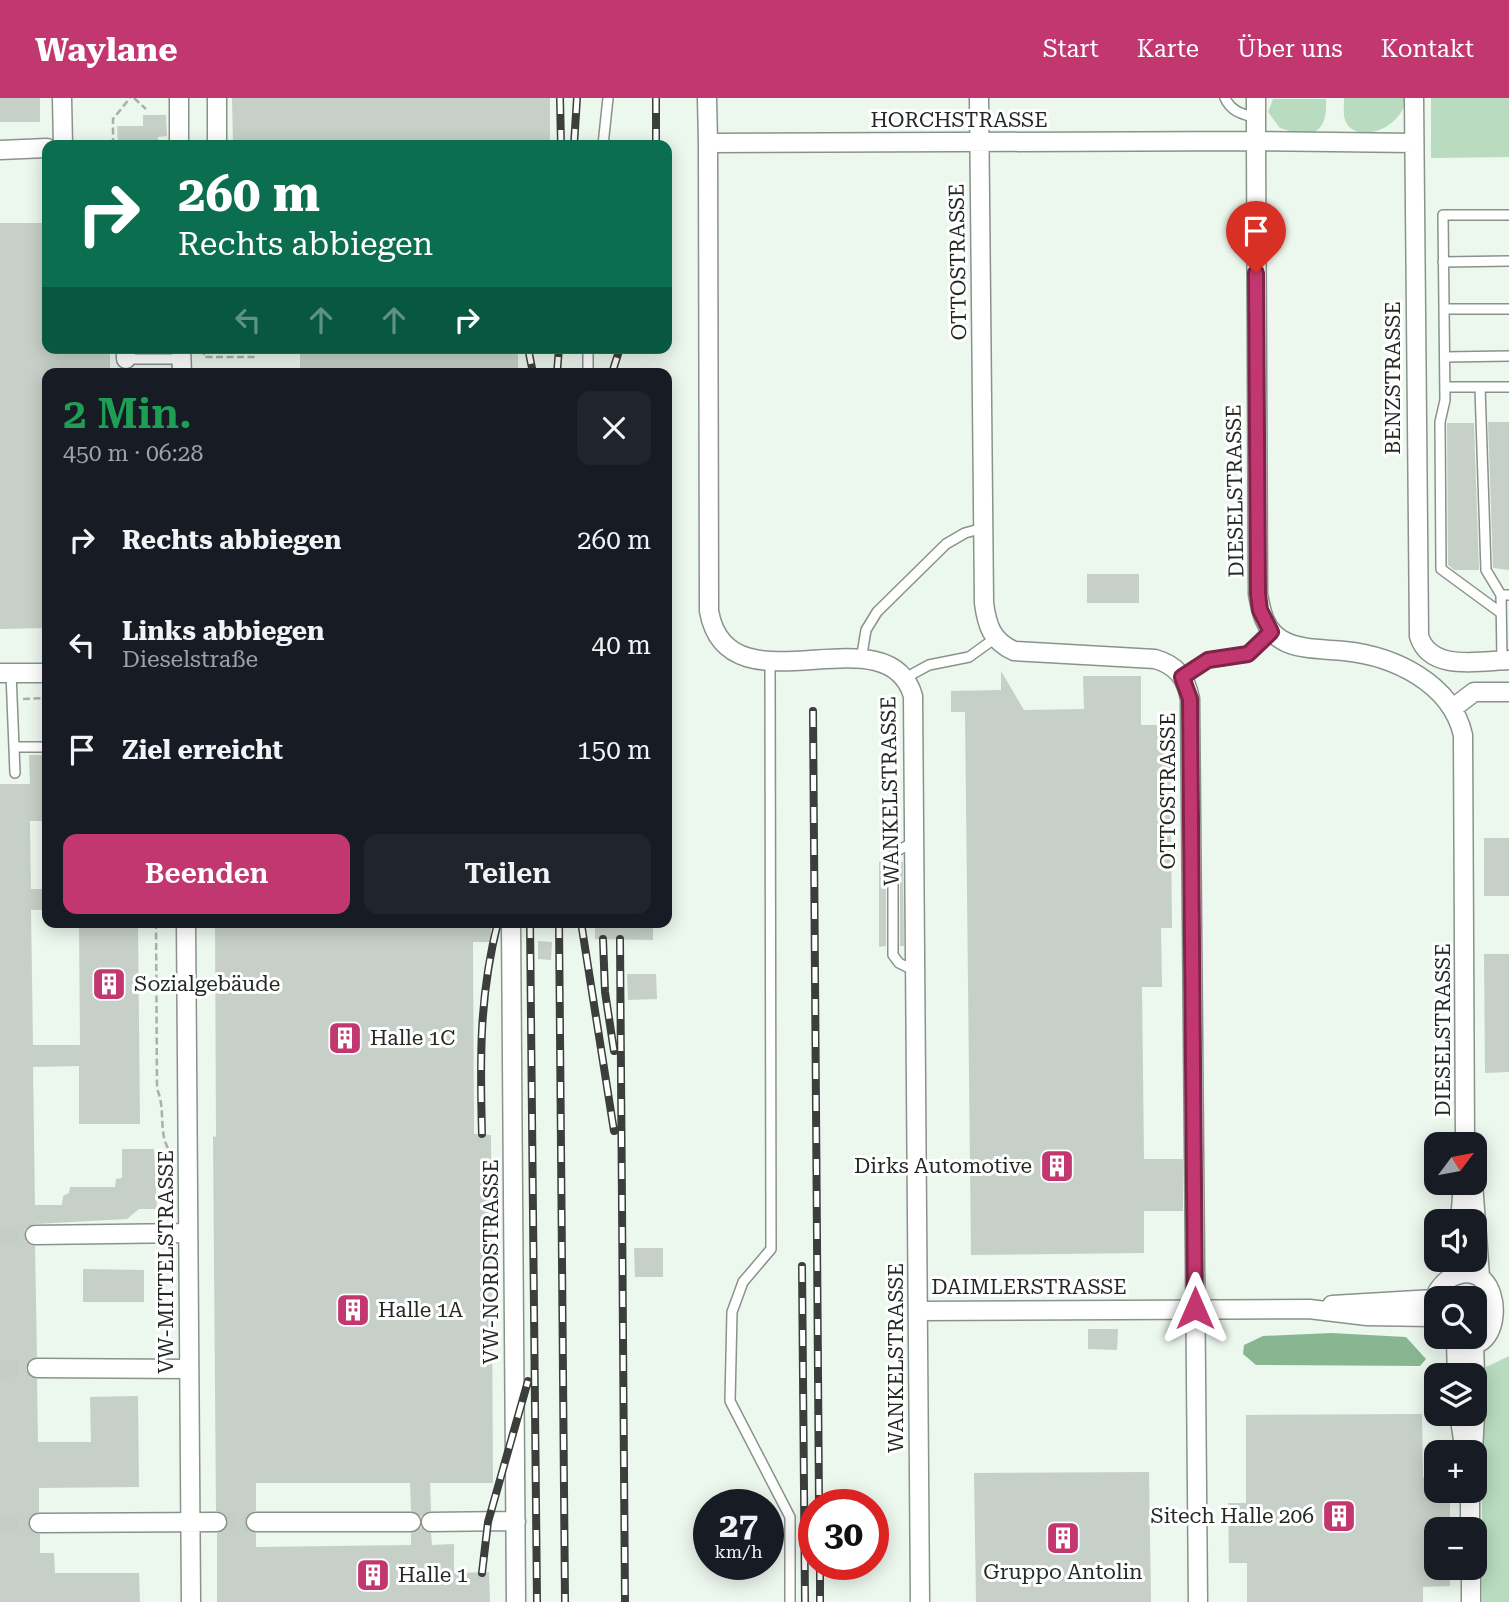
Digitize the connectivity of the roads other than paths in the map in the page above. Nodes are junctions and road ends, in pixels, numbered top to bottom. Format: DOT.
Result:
graph roads {
  1 [pos="62,98"];
  2 [pos="179,98"];
  3 [pos="217,98"];
  4 [pos="608,98"];
  5 [pos="707,98"];
  6 [pos="979,98"];
  7 [pos="1225,98"];
  8 [pos="1256,98"];
  9 [pos="1414,98"];
  10 [pos="1256,118"];
  11 [pos="63,140"];
  12 [pos="180,140"];
  13 [pos="217,140"];
  14 [pos="604,140"];
  15 [pos="1256,141"];
  16 [pos="708,143"];
  17 [pos="979,143"];
  18 [pos="1414,144"];
  19 [pos="42,148"];
  20 [pos="0,150"];
  21 [pos="1509,215"];
  22 [pos="1509,261"];
  23 [pos="1443,262"];
  24 [pos="1444,309"];
  25 [pos="1509,309"];
  26 [pos="126,354"];
  27 [pos="1509,356"];
  28 [pos="1445,357"];
  29 [pos="182,360"];
  30 [pos="1445,387"];
  31 [pos="1480,387"];
  32 [pos="1509,387"];
  33 [pos="984,528"];
  34 [pos="1505,595"];
  35 [pos="1501,613"];
  36 [pos="1271,632"];
  37 [pos="994,639"];
  38 [pos="861,660"];
  39 [pos="1506,660"];
  40 [pos="770,661"];
  41 [pos="6,673"];
  42 [pos="42,673"];
  43 [pos="1182,677"];
  44 [pos="905,678"];
  45 [pos="1509,692"];
  46 [pos="1453,708"];
  47 [pos="14,747"];
  48 [pos="42,747"];
  49 [pos="15,773"];
  50 [pos="186,928"];
  51 [pos="511,928"];
  52 [pos="1467,1132"];
  53 [pos="1474,1195"];
  54 [pos="188,1233"];
  55 [pos="35,1235"];
  56 [pos="1454,1272"];
  57 [pos="1470,1272"];
  58 [pos="1480,1276"];
  59 [pos="1442,1286"];
  60 [pos="1505,1299"];
  61 [pos="1195,1308"];
  62 [pos="918,1311"];
  63 [pos="1424,1312"];
  64 [pos="1505,1320"];
  65 [pos="1487,1337"];
  66 [pos="37,1368"];
  67 [pos="189,1369"];
  68 [pos="516,1521"];
  69 [pos="190,1522"];
  70 [pos="217,1522"];
  71 [pos="256,1522"];
  72 [pos="411,1522"];
  73 [pos="431,1522"];
  74 [pos="39,1523"];
  75 [pos="1471,1580"];
  76 [pos="191,1602"];
  77 [pos="516,1602"];
  78 [pos="790,1602"];
  79 [pos="920,1602"];
  80 [pos="1198,1602"];
  81 [pos="1471,1602"];
  1 -- 11 [label="street"];
  2 -- 12 [label="street"];
  3 -- 13 [label="street"];
  4 -- 14 [label="lane"];
  5 -- 16 [label="street"];
  6 -- 17 [label="street, OTTOSTRASSE"];
  7 -- 10 [label="lane"];
  8 -- 10 [label="street"];
  9 -- 18 [label="street, BENZSTRASSE"];
  10 -- 15 [label="street"];
  15 -- 17 [label="street, HORCHSTRASSE"];
  15 -- 18 [label="street, HORCHSTRASSE"];
  15 -- 36 [label="street, DIESELSTRASSE"];
  16 -- 17 [label="street, HORCHSTRASSE"];
  16 -- 40 [label="street, WANKELSTRASSE"];
  17 -- 33 [label="street, OTTOSTRASSE"];
  18 -- 39 [label="street, BENZSTRASSE"];
  19 -- 20 [label="street"];
  21 -- 23 [label="lane"];
  22 -- 23 [label="lane"];
  23 -- 24 [label="lane"];
  24 -- 25 [label="lane"];
  24 -- 28 [label="lane"];
  26 -- 29 [label="lane"];
  27 -- 28 [label="lane"];
  28 -- 30 [label="lane"];
  30 -- 31 [label="lane"];
  30 -- 35 [label="lane"];
  31 -- 32 [label="lane"];
  31 -- 34 [label="lane"];
  33 -- 37 [label="street, OTTOSTRASSE"];
  33 -- 38 [label="lane"];
  34 -- 35 [label="lane"];
  35 -- 39 [label="lane"];
  36 -- 43 [label="lane"];
  36 -- 46 [label="street, DIESELSTRASSE"];
  37 -- 43 [label="street"];
  37 -- 44 [label="lane"];
  38 -- 40 [label="street, WANKELSTRASSE"];
  38 -- 44 [label="street, WANKELSTRASSE"];
  40 -- 78 [label="lane"];
  41 -- 42 [label="street"];
  41 -- 47 [label="lane"];
  43 -- 61 [label="street, OTTOSTRASSE"];
  44 -- 62 [label="street, WANKELSTRASSE"];
  45 -- 46 [label="street"];
  46 -- 52 [label="street, DIESELSTRASSE"];
  47 -- 48 [label="lane"];
  47 -- 49 [label="lane"];
  50 -- 54 [label="street, VW-MITTELSTRASSE"];
  51 -- 68 [label="street, VW-NORDSTRASSE"];
  53 -- 58 [label="street"];
  54 -- 55 [label="street"];
  54 -- 67 [label="street, VW-MITTELSTRASSE"];
  56 -- 59 [label="street, DAIMLERSTRASSE"];
  57 -- 58 [label="street, DAIMLERSTRASSE"];
  58 -- 60 [label="street"];
  60 -- 64 [label="street"];
  61 -- 62 [label="street, DAIMLERSTRASSE"];
  61 -- 63 [label="street, DAIMLERSTRASSE"];
  61 -- 80 [label="street, OTTOSTRASSE"];
  62 -- 79 [label="street, WANKELSTRASSE"];
  64 -- 65 [label="street"];
  66 -- 67 [label="street"];
  67 -- 69 [label="street, VW-MITTELSTRASSE"];
  68 -- 73 [label="street"];
  68 -- 77 [label="street, VW-NORDSTRASSE"];
  69 -- 70 [label="street"];
  69 -- 74 [label="street"];
  69 -- 76 [label="street, VW-MITTELSTRASSE"];
  71 -- 72 [label="street"];
  75 -- 81 [label="street"];
}
